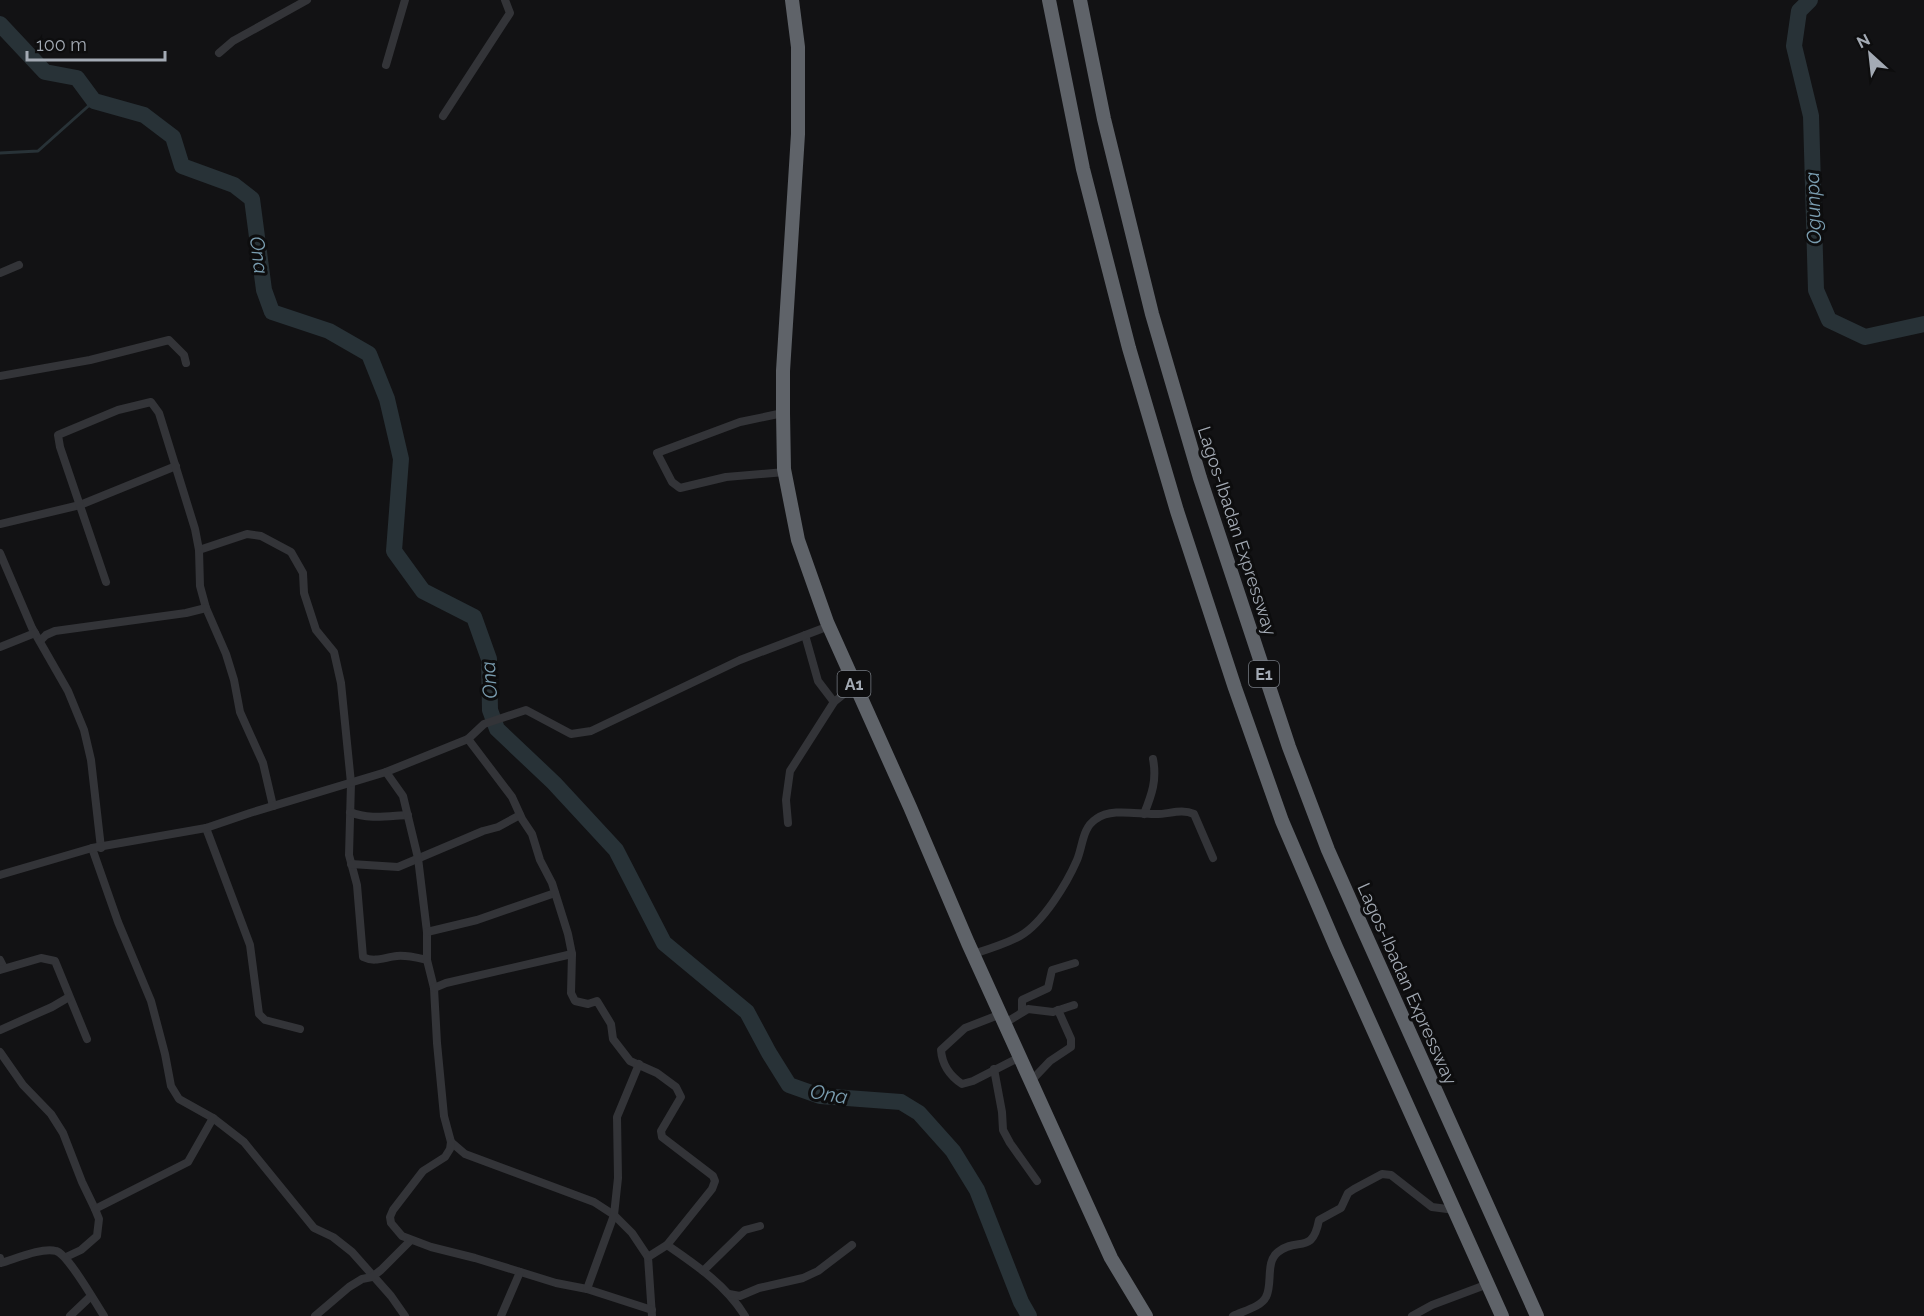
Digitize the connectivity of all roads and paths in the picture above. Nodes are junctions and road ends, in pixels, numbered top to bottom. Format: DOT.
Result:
graph roads {
  1 [pos="308,0"];
  2 [pos="405,0"];
  3 [pos="505,0"];
  4 [pos="792,0"];
  5 [pos="1049,0"];
  6 [pos="1080,0"];
  7 [pos="219,53"];
  8 [pos="386,65"];
  9 [pos="443,116"];
  10 [pos="19,265"];
  11 [pos="0,273"];
  12 [pos="186,363"];
  13 [pos="0,376"];
  14 [pos="783,413"];
  15 [pos="176,466"];
  16 [pos="785,472"];
  17 [pos="80,505"];
  18 [pos="0,524"];
  19 [pos="199,550"];
  20 [pos="0,553"];
  21 [pos="106,582"];
  22 [pos="206,608"];
  23 [pos="829,626"];
  24 [pos="805,635"];
  25 [pos="38,637"];
  26 [pos="0,647"];
  27 [pos="855,685"];
  28 [pos="834,702"];
  29 [pos="468,739"];
  30 [pos="1153,759"];
  31 [pos="386,772"];
  32 [pos="351,783"];
  33 [pos="273,806"];
  34 [pos="350,812"];
  35 [pos="1144,814"];
  36 [pos="408,815"];
  37 [pos="520,815"];
  38 [pos="788,823"];
  39 [pos="206,828"];
  40 [pos="92,848"];
  41 [pos="101,848"];
  42 [pos="418,858"];
  43 [pos="1213,858"];
  44 [pos="351,864"];
  45 [pos="0,875"];
  46 [pos="555,893"];
  47 [pos="427,932"];
  48 [pos="572,954"];
  49 [pos="973,954"];
  50 [pos="0,960"];
  51 [pos="427,960"];
  52 [pos="1075,963"];
  53 [pos="2,969"];
  54 [pos="434,988"];
  55 [pos="69,997"];
  56 [pos="1074,1005"];
  57 [pos="1058,1010"];
  58 [pos="1022,1012"];
  59 [pos="1003,1018"];
  60 [pos="300,1029"];
  61 [pos="0,1030"];
  62 [pos="87,1039"];
  63 [pos="0,1052"];
  64 [pos="1020,1057"];
  65 [pos="639,1064"];
  66 [pos="994,1069"];
  67 [pos="1031,1081"];
  68 [pos="213,1118"];
  69 [pos="451,1142"];
  70 [pos="1037,1181"];
  71 [pos="95,1209"];
  72 [pos="1455,1210"];
  73 [pos="614,1215"];
  74 [pos="760,1226"];
  75 [pos="410,1240"];
  76 [pos="667,1245"];
  77 [pos="852,1245"];
  78 [pos="66,1257"];
  79 [pos="648,1257"];
  80 [pos="0,1258"];
  81 [pos="0,1264"];
  82 [pos="704,1270"];
  83 [pos="520,1272"];
  84 [pos="372,1277"];
  85 [pos="1488,1284"];
  86 [pos="587,1289"];
  87 [pos="729,1294"];
  88 [pos="91,1296"];
  89 [pos="652,1313"];
  90 [pos="70,1316"];
  91 [pos="104,1316"];
  92 [pos="315,1316"];
  93 [pos="405,1316"];
  94 [pos="501,1316"];
  95 [pos="745,1316"];
  96 [pos="1146,1316"];
  97 [pos="1233,1316"];
  98 [pos="1412,1316"];
  99 [pos="1502,1316"];
  100 [pos="1537,1316"];
  1 -- 7 [label="street"];
  2 -- 8 [label="street"];
  3 -- 9 [label="street"];
  4 -- 14 [label="highway, A1"];
  5 -- 72 [label="highway, E1"];
  6 -- 100 [label="highway, Lagos-Ibadan Expressway / E1"];
  10 -- 11 [label="street"];
  12 -- 13 [label="street"];
  14 -- 16 [label="highway, A1"];
  14 -- 16 [label="street"];
  15 -- 17 [label="street"];
  15 -- 17 [label="street"];
  15 -- 19 [label="street"];
  16 -- 23 [label="highway, A1"];
  17 -- 18 [label="street"];
  17 -- 21 [label="street"];
  19 -- 22 [label="street"];
  19 -- 32 [label="street"];
  20 -- 25 [label="street"];
  22 -- 25 [label="street"];
  22 -- 33 [label="street"];
  23 -- 24 [label="street"];
  23 -- 27 [label="highway, A1"];
  24 -- 28 [label="street"];
  24 -- 29 [label="street"];
  25 -- 26 [label="street"];
  25 -- 41 [label="street"];
  27 -- 28 [label="street"];
  27 -- 49 [label="highway, A1"];
  28 -- 38 [label="street"];
  29 -- 31 [label="street"];
  29 -- 37 [label="street"];
  30 -- 35 [label="street"];
  31 -- 32 [label="street"];
  31 -- 36 [label="street"];
  32 -- 33 [label="street"];
  32 -- 34 [label="street"];
  33 -- 39 [label="street"];
  34 -- 36 [label="street"];
  34 -- 44 [label="street"];
  35 -- 43 [label="street"];
  35 -- 49 [label="street"];
  36 -- 42 [label="street"];
  37 -- 42 [label="street"];
  37 -- 46 [label="street"];
  39 -- 41 [label="street"];
  39 -- 60 [label="street"];
  40 -- 41 [label="street"];
  40 -- 45 [label="street"];
  40 -- 68 [label="street"];
  42 -- 44 [label="street"];
  42 -- 47 [label="street"];
  44 -- 51 [label="street"];
  46 -- 47 [label="street"];
  46 -- 48 [label="street"];
  47 -- 51 [label="street"];
  48 -- 54 [label="street"];
  48 -- 65 [label="street"];
  49 -- 59 [label="highway, A1"];
  50 -- 53 [label="street"];
  51 -- 54 [label="street"];
  52 -- 58 [label="street"];
  53 -- 55 [label="street"];
  54 -- 69 [label="street"];
  55 -- 61 [label="street"];
  55 -- 62 [label="street"];
  56 -- 57 [label="street"];
  57 -- 58 [label="street"];
  57 -- 67 [label="street"];
  58 -- 59 [label="street"];
  59 -- 64 [label="highway, A1"];
  59 -- 66 [label="street"];
  63 -- 71 [label="street"];
  64 -- 66 [label="street"];
  64 -- 67 [label="highway, A1"];
  65 -- 73 [label="street"];
  65 -- 76 [label="street"];
  66 -- 70 [label="street"];
  67 -- 96 [label="highway, A1"];
  68 -- 71 [label="street"];
  68 -- 84 [label="street"];
  69 -- 73 [label="street"];
  69 -- 75 [label="street"];
  71 -- 78 [label="street"];
  72 -- 85 [label="highway, E1"];
  72 -- 97 [label="street"];
  73 -- 79 [label="street"];
  73 -- 86 [label="street"];
  74 -- 82 [label="street"];
  75 -- 83 [label="street"];
  75 -- 84 [label="street"];
  76 -- 79 [label="street"];
  76 -- 82 [label="street"];
  77 -- 87 [label="street"];
  78 -- 81 [label="street"];
  78 -- 88 [label="street"];
  79 -- 89 [label="street"];
  80 -- 81 [label="street"];
  82 -- 87 [label="street"];
  83 -- 86 [label="street"];
  83 -- 94 [label="street"];
  84 -- 92 [label="street"];
  84 -- 93 [label="street"];
  85 -- 98 [label="street"];
  85 -- 99 [label="highway, E1"];
  86 -- 89 [label="street"];
  87 -- 95 [label="street"];
  88 -- 90 [label="street"];
  88 -- 91 [label="street"];
}
